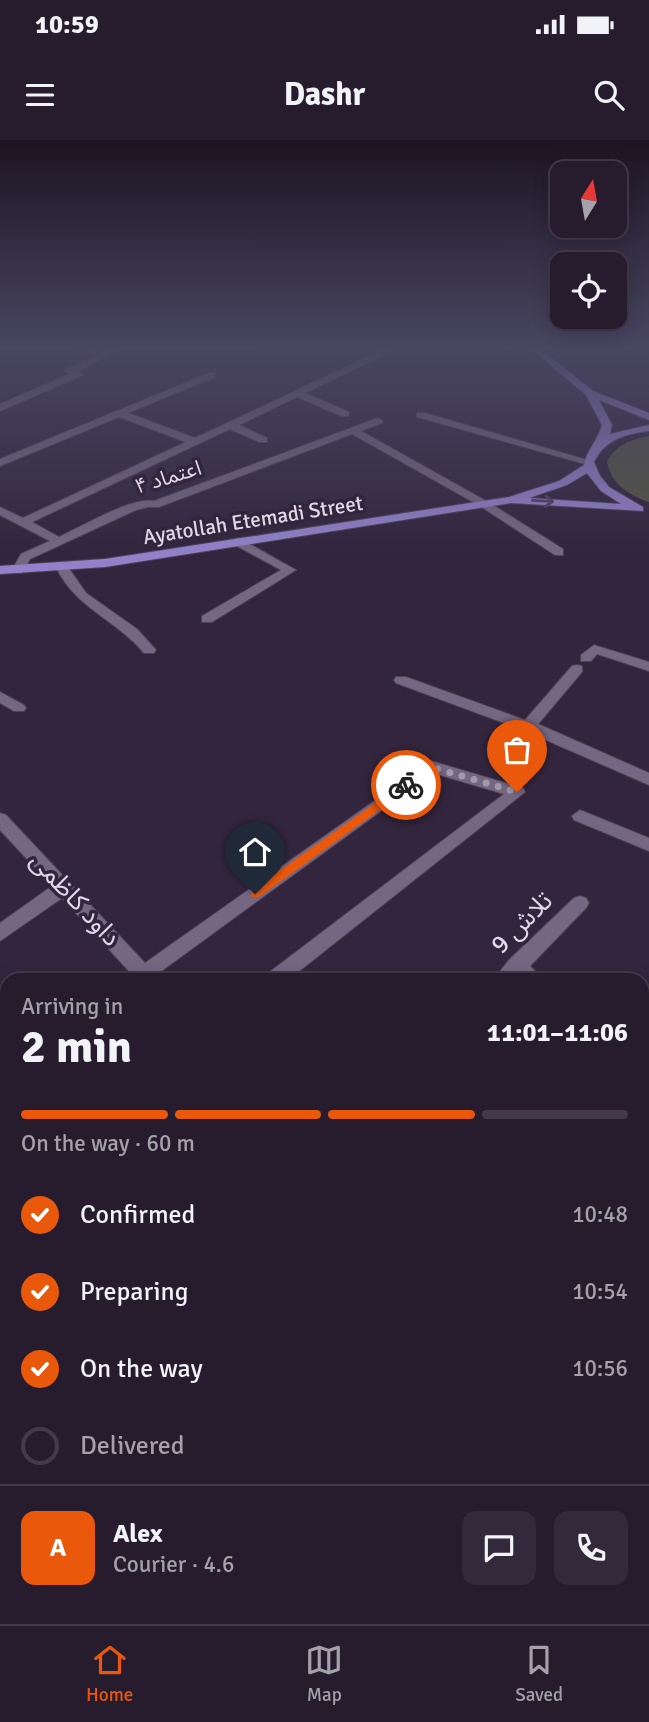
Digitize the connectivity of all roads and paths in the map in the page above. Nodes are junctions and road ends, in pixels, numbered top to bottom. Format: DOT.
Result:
graph roads {
  1 [pos="112,417"];
  2 [pos="129,417"];
  3 [pos="244,417"];
  4 [pos="429,417"];
  5 [pos="603,417"];
  6 [pos="378,421"];
  7 [pos="229,424"];
  8 [pos="649,428"];
  9 [pos="352,430"];
  10 [pos="194,440"];
  11 [pos="263,440"];
  12 [pos="603,441"];
  13 [pos="1,461"];
  14 [pos="589,464"];
  15 [pos="511,500"];
  16 [pos="484,504"];
  17 [pos="0,510"];
  18 [pos="644,511"];
  19 [pos="23,522"];
  20 [pos="58,541"];
  21 [pos="239,542"];
  22 [pos="559,552"];
  23 [pos="62,567"];
  24 [pos="0,570"];
  25 [pos="18,570"];
  26 [pos="207,619"];
  27 [pos="149,650"];
  28 [pos="649,667"];
  29 [pos="401,680"];
  30 [pos="0,697"];
  31 [pos="19,708"];
  32 [pos="528,726"];
  33 [pos="649,779"];
  34 [pos="580,816"];
  35 [pos="0,819"];
  36 [pos="649,845"];
  37 [pos="64,887"];
  38 [pos="580,903"];
  39 [pos="0,933"];
  40 [pos="144,973"];
  41 [pos="151,973"];
  42 [pos="283,973"];
  43 [pos="510,973"];
  1 -- 13 [label="street"];
  2 -- 10 [label="street"];
  3 -- 7 [label="street"];
  4 -- 14 [label="street"];
  5 -- 12 [label="main road"];
  6 -- 9 [label="street, اعتماد ۴"];
  7 -- 10 [label="street"];
  7 -- 11 [label="street"];
  8 -- 12 [label="main road"];
  9 -- 16 [label="street"];
  9 -- 20 [label="street, اعتماد ۴"];
  10 -- 19 [label="street"];
  12 -- 14 [label="main road"];
  14 -- 15 [label="main road"];
  14 -- 18 [label="main road"];
  15 -- 16 [label="main road, Ayatollah Etemadi Street"];
  15 -- 18 [label="main road, one-way"];
  16 -- 21 [label="main road, Ayatollah Etemadi Street"];
  16 -- 22 [label="street"];
  17 -- 19 [label="street"];
  19 -- 20 [label="street"];
  20 -- 25 [label="street, اعتماد ۴"];
  21 -- 23 [label="main road, Ayatollah Etemadi Street"];
  21 -- 26 [label="street"];
  23 -- 25 [label="main road, Ayatollah Etemadi Street"];
  23 -- 27 [label="street"];
  24 -- 25 [label="main road, Ayatollah Etemadi Street"];
  28 -- 32 [label="street"];
  29 -- 32 [label="street"];
  30 -- 31 [label="street"];
  32 -- 33 [label="street"];
  34 -- 36 [label="street"];
  35 -- 37 [label="street, داود کاظمی"];
  37 -- 39 [label="street"];
  37 -- 40 [label="street, داود کاظمی"];
  38 -- 43 [label="street, تلاش 9"];
  41 -- 42 [label="street"];
}
